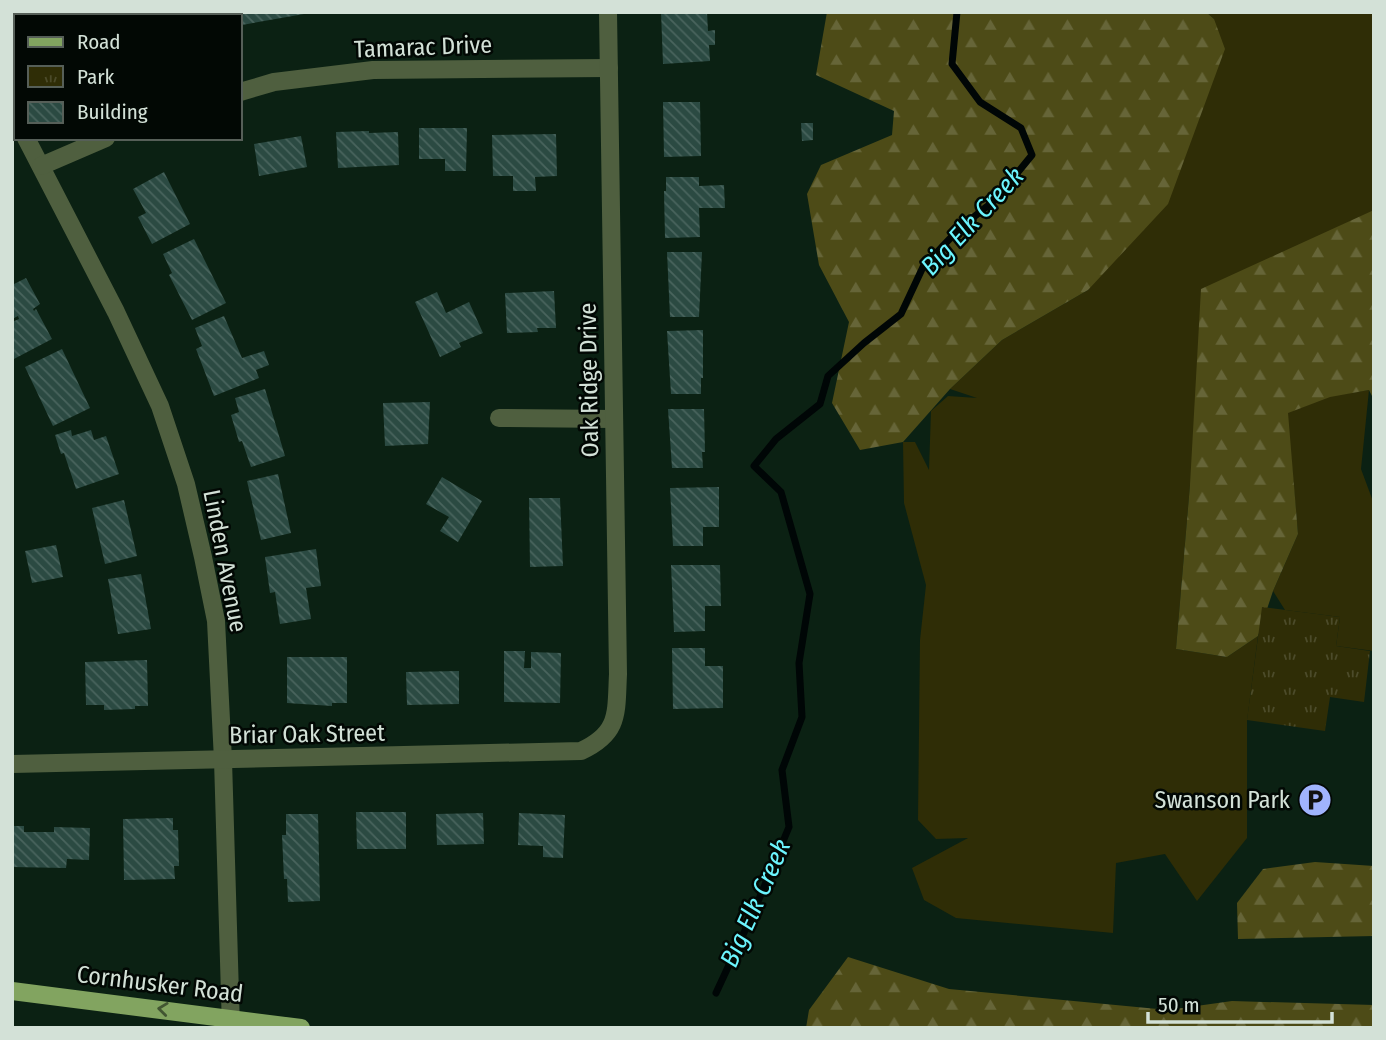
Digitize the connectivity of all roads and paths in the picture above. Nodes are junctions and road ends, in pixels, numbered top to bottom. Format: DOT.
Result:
graph roads {
  1 [pos="608,12"];
  2 [pos="609,68"];
  3 [pos="242,91"];
  4 [pos="27,140"];
  5 [pos="101,140"];
  6 [pos="41,166"];
  7 [pos="499,418"];
  8 [pos="614,419"];
  9 [pos="600,742"];
  10 [pos="223,760"];
  11 [pos="12,764"];
  12 [pos="12,990"];
  13 [pos="231,1022"];
  14 [pos="301,1028"];
  1 -- 2 [label="street, Oak Ridge Drive"];
  2 -- 3 [label="street, Tamarac Drive"];
  2 -- 8 [label="street, Oak Ridge Drive"];
  4 -- 6 [label="street, Linden Avenue"];
  5 -- 6 [label="street"];
  6 -- 10 [label="street, Linden Avenue"];
  7 -- 8 [label="street"];
  8 -- 9 [label="street, Oak Ridge Drive"];
  9 -- 10 [label="street, Briar Oak Street"];
  10 -- 11 [label="street, Briar Oak Street"];
  10 -- 13 [label="street, Linden Avenue"];
  13 -- 12 [label="main road, Cornhusker Road, one-way"];
  13 -- 14 [label="main road, Cornhusker Road"];
}
